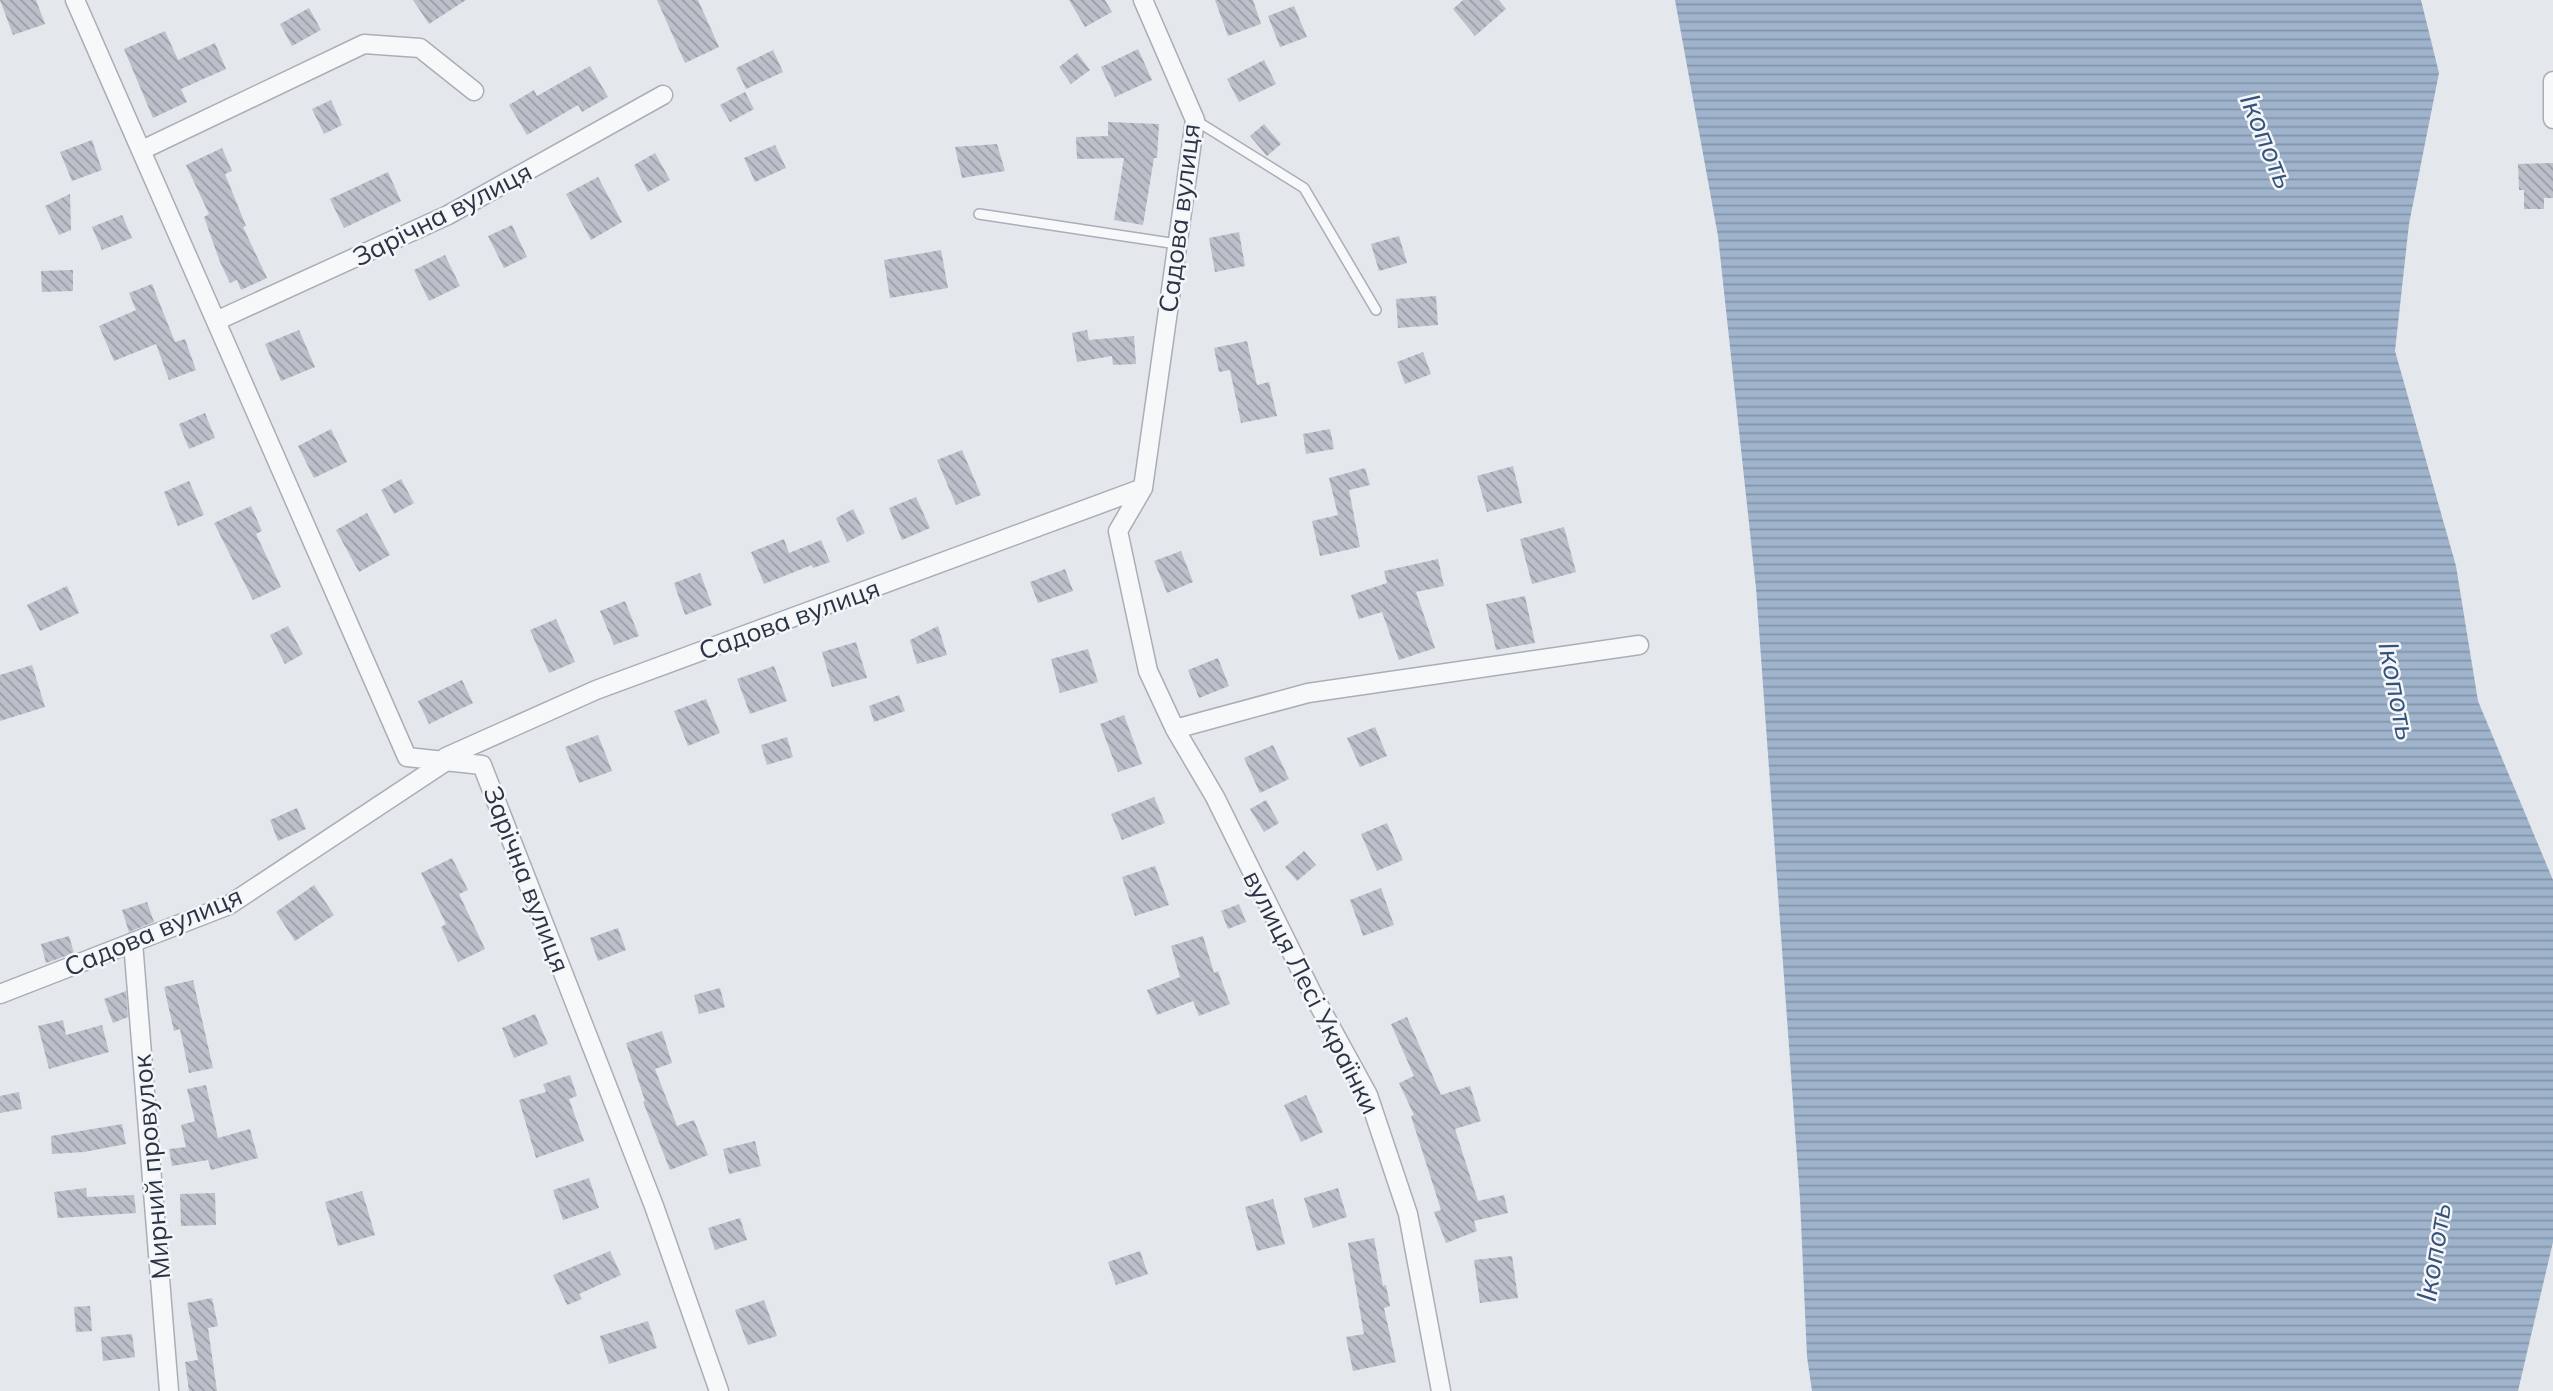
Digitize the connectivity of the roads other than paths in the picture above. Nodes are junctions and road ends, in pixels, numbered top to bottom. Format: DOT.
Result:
graph roads {
  1 [pos="75,0"];
  2 [pos="1143,0"];
  3 [pos="2553,81"];
  4 [pos="474,91"];
  5 [pos="663,95"];
  6 [pos="2553,119"];
  7 [pos="1195,120"];
  8 [pos="142,150"];
  9 [pos="979,214"];
  10 [pos="1177,244"];
  11 [pos="1377,310"];
  12 [pos="216,321"];
  13 [pos="1143,488"];
  14 [pos="1639,645"];
  15 [pos="1175,729"];
  16 [pos="445,762"];
  17 [pos="133,942"];
  18 [pos="0,994"];
  19 [pos="169,1391"];
  20 [pos="719,1391"];
  21 [pos="1441,1391"];
  1 -- 8 [label="street, Зарічна вулиця"];
  2 -- 7 [label="street, Садова вулиця"];
  3 -- 6 [label="street"];
  4 -- 8 [label="street"];
  5 -- 12 [label="street, Зарічна вулиця"];
  7 -- 10 [label="street, Садова вулиця"];
  7 -- 11 [label="lane"];
  8 -- 12 [label="street, Зарічна вулиця"];
  9 -- 10 [label="lane"];
  10 -- 13 [label="street, Садова вулиця"];
  12 -- 16 [label="street, Зарічна вулиця"];
  13 -- 15 [label="street, вулиця Лесі Українки"];
  13 -- 16 [label="street, Садова вулиця"];
  14 -- 15 [label="street"];
  15 -- 21 [label="street, вулиця Лесі Українки"];
  16 -- 17 [label="street, Садова вулиця"];
  16 -- 20 [label="street, Зарічна вулиця"];
  17 -- 18 [label="street, Садова вулиця"];
  17 -- 19 [label="street, Мирний провулок"];
}
